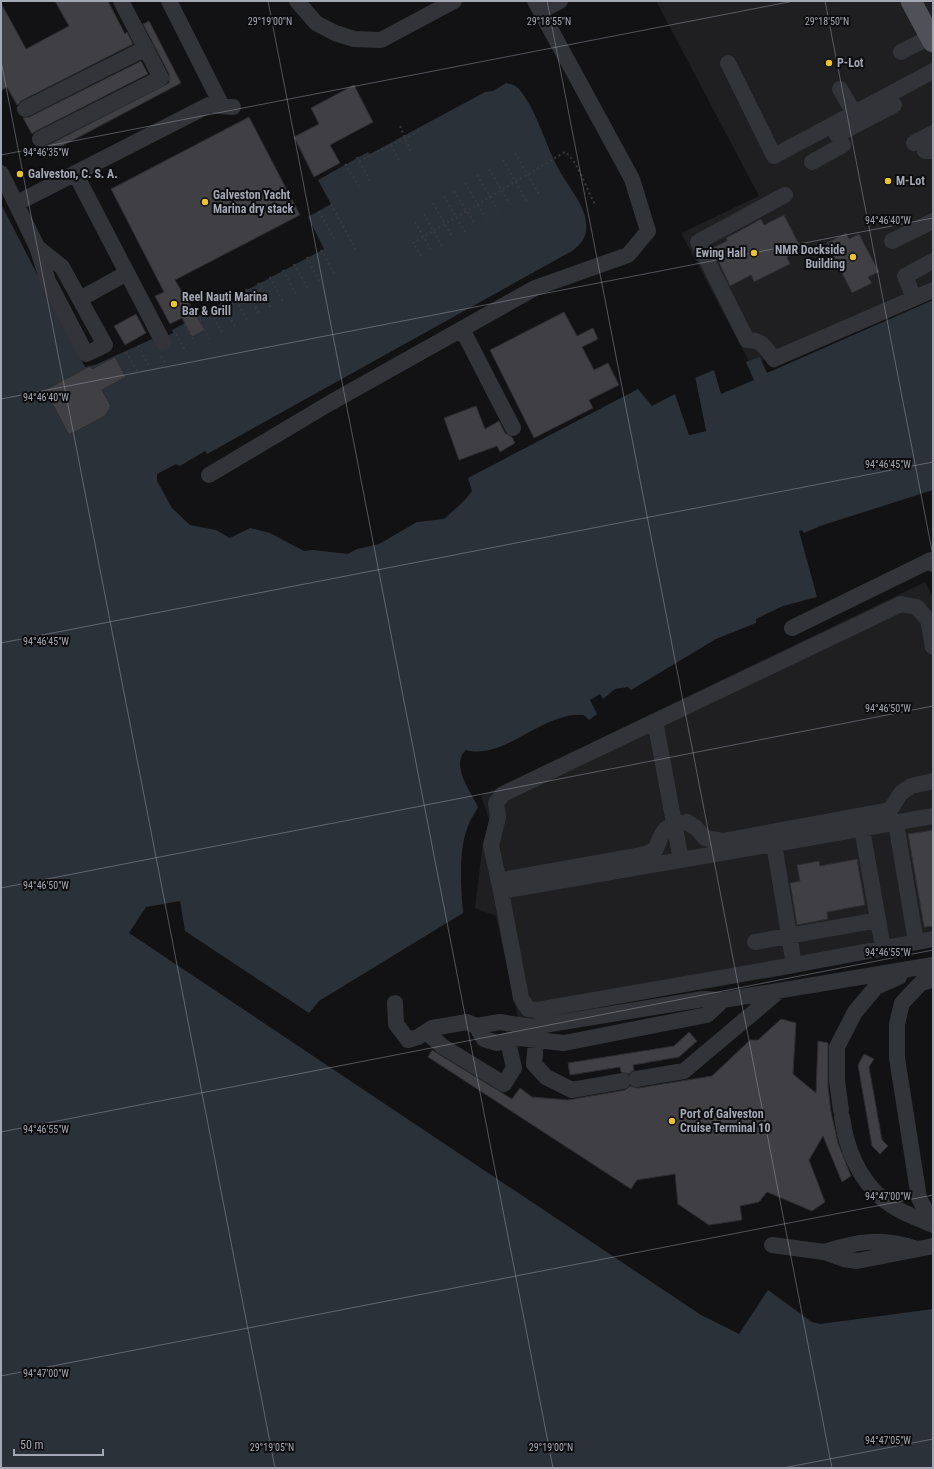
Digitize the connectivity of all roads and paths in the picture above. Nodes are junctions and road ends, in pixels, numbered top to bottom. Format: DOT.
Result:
graph roads {
  1 [pos="121,1"];
  2 [pos="170,1"];
  3 [pos="454,1"];
  4 [pos="560,1"];
  5 [pos="911,1"];
  6 [pos="304,4"];
  7 [pos="538,6"];
  8 [pos="932,39"];
  9 [pos="146,48"];
  10 [pos="901,52"];
  11 [pos="728,63"];
  12 [pos="933,71"];
  13 [pos="840,90"];
  14 [pos="894,106"];
  15 [pos="25,109"];
  16 [pos="854,114"];
  17 [pos="400,126"];
  18 [pos="423,129"];
  19 [pos="933,133"];
  20 [pos="405,138"];
  21 [pos="40,139"];
  22 [pos="933,142"];
  23 [pos="914,143"];
  24 [pos="391,145"];
  25 [pos="515,153"];
  26 [pos="412,154"];
  27 [pos="357,157"];
  28 [pos="930,159"];
  29 [pos="399,160"];
  30 [pos="503,160"];
  31 [pos="359,161"];
  32 [pos="812,162"];
  33 [pos="345,164"];
  34 [pos="489,168"];
  35 [pos="1,173"];
  36 [pos="74,173"];
  37 [pos="527,174"];
  38 [pos="477,175"];
  39 [pos="370,181"];
  40 [pos="515,181"];
  41 [pos="466,183"];
  42 [pos="359,186"];
  43 [pos="501,190"];
  44 [pos="454,191"];
  45 [pos="539,194"];
  46 [pos="785,195"];
  47 [pos="444,196"];
  48 [pos="490,196"];
  49 [pos="527,202"];
  50 [pos="17,203"];
  51 [pos="331,204"];
  52 [pos="433,204"];
  53 [pos="478,204"];
  54 [pos="510,204"];
  55 [pos="595,204"];
  56 [pos="319,210"];
  57 [pos="467,210"];
  58 [pos="498,210"];
  59 [pos="424,214"];
  60 [pos="456,217"];
  61 [pos="486,218"];
  62 [pos="415,222"];
  63 [pos="933,222"];
  64 [pos="445,224"];
  65 [pos="475,224"];
  66 [pos="434,230"];
  67 [pos="465,232"];
  68 [pos="424,236"];
  69 [pos="453,238"];
  70 [pos="334,239"];
  71 [pos="892,241"];
  72 [pos="37,246"];
  73 [pos="442,246"];
  74 [pos="321,250"];
  75 [pos="431,250"];
  76 [pos="356,252"];
  77 [pos="421,256"];
  78 [pos="307,258"];
  79 [pos="933,261"];
  80 [pos="294,264"];
  81 [pos="283,270"];
  82 [pos="127,273"];
  83 [pos="334,273"];
  84 [pos="270,277"];
  85 [pos="258,283"];
  86 [pos="320,283"];
  87 [pos="246,289"];
  88 [pos="308,289"];
  89 [pos="933,290"];
  90 [pos="296,295"];
  91 [pos="234,296"];
  92 [pos="914,298"];
  93 [pos="80,299"];
  94 [pos="221,302"];
  95 [pos="283,302"];
  96 [pos="271,308"];
  97 [pos="209,309"];
  98 [pos="259,313"];
  99 [pos="197,316"];
  100 [pos="247,320"];
  101 [pos="185,324"];
  102 [pos="235,327"];
  103 [pos="462,329"];
  104 [pos="174,331"];
  105 [pos="222,332"];
  106 [pos="209,340"];
  107 [pos="163,342"];
  108 [pos="195,343"];
  109 [pos="138,346"];
  110 [pos="126,352"];
  111 [pos="186,352"];
  112 [pos="148,366"];
  113 [pos="138,371"];
  114 [pos="513,428"];
  115 [pos="209,475"];
  116 [pos="933,564"];
  117 [pos="792,628"];
  118 [pos="933,647"];
  119 [pos="655,721"];
  120 [pos="933,782"];
  121 [pos="933,816"];
  122 [pos="896,823"];
  123 [pos="674,824"];
  124 [pos="862,829"];
  125 [pos="774,844"];
  126 [pos="681,860"];
  127 [pos="500,886"];
  128 [pos="878,920"];
  129 [pos="789,937"];
  130 [pos="933,939"];
  131 [pos="755,942"];
  132 [pos="916,942"];
  133 [pos="883,948"];
  134 [pos="794,965"];
  135 [pos="926,966"];
  136 [pos="933,980"];
  137 [pos="779,991"];
  138 [pos="395,1003"];
  139 [pos="476,1026"];
  140 [pos="426,1032"];
  141 [pos="534,1034"];
  142 [pos="508,1041"];
  143 [pos="933,1224"];
  144 [pos="772,1245"];
  145 [pos="925,1247"];
  1 -- 9 [label="street"];
  2 -- 36 [label="street"];
  3 -- 6 [label="street"];
  4 -- 7 [label="street"];
  5 -- 8 [label="main road"];
  7 -- 103 [label="street"];
  8 -- 10 [label="street"];
  9 -- 15 [label="street"];
  9 -- 21 [label="street"];
  11 -- 16 [label="street"];
  12 -- 16 [label="street"];
  13 -- 16 [label="street"];
  14 -- 32 [label="street"];
  17 -- 20 [label="path"];
  18 -- 20 [label="path"];
  19 -- 23 [label="street"];
  20 -- 24 [label="path"];
  20 -- 26 [label="path"];
  22 -- 28 [label="street"];
  24 -- 29 [label="path"];
  24 -- 31 [label="path"];
  25 -- 37 [label="path"];
  27 -- 31 [label="path"];
  30 -- 40 [label="path"];
  31 -- 39 [label="path"];
  33 -- 42 [label="path"];
  34 -- 43 [label="path"];
  35 -- 50 [label="street"];
  36 -- 50 [label="street"];
  36 -- 82 [label="street"];
  37 -- 40 [label="path"];
  37 -- 45 [label="path"];
  37 -- 55 [label="path"];
  38 -- 48 [label="path"];
  40 -- 43 [label="path"];
  40 -- 49 [label="path"];
  41 -- 53 [label="path"];
  43 -- 48 [label="path"];
  43 -- 54 [label="path"];
  44 -- 57 [label="path"];
  46 -- 92 [label="street"];
  47 -- 60 [label="path"];
  48 -- 53 [label="path"];
  48 -- 58 [label="path"];
  50 -- 72 [label="street"];
  51 -- 76 [label="path"];
  52 -- 64 [label="path"];
  53 -- 57 [label="path"];
  53 -- 61 [label="path"];
  56 -- 70 [label="path"];
  57 -- 60 [label="path"];
  57 -- 65 [label="path"];
  59 -- 66 [label="path"];
  60 -- 64 [label="path"];
  60 -- 67 [label="path"];
  62 -- 68 [label="path"];
  63 -- 71 [label="street"];
  64 -- 66 [label="path"];
  64 -- 69 [label="path"];
  66 -- 68 [label="path"];
  66 -- 73 [label="path"];
  68 -- 75 [label="path"];
  68 -- 77 [label="path"];
  72 -- 93 [label="street"];
  72 -- 93 [label="street"];
  74 -- 83 [label="path"];
  78 -- 86 [label="path"];
  79 -- 92 [label="street"];
  80 -- 88 [label="path"];
  81 -- 90 [label="path"];
  82 -- 93 [label="street"];
  82 -- 107 [label="street"];
  84 -- 95 [label="path"];
  85 -- 96 [label="path"];
  87 -- 98 [label="path"];
  89 -- 92 [label="street"];
  91 -- 100 [label="path"];
  94 -- 102 [label="path"];
  97 -- 105 [label="path"];
  99 -- 106 [label="path"];
  101 -- 108 [label="path"];
  103 -- 114 [label="street"];
  103 -- 115 [label="street"];
  104 -- 111 [label="path"];
  109 -- 112 [label="path"];
  110 -- 113 [label="path"];
  116 -- 117 [label="street"];
  118 -- 119 [label="street"];
  119 -- 123 [label="street"];
  119 -- 127 [label="street"];
  120 -- 123 [label="street"];
  121 -- 122 [label="street"];
  122 -- 124 [label="street"];
  122 -- 132 [label="street"];
  123 -- 126 [label="street"];
  123 -- 127 [label="street"];
  124 -- 125 [label="street"];
  124 -- 128 [label="street"];
  125 -- 126 [label="street"];
  125 -- 129 [label="street"];
  126 -- 127 [label="street"];
  127 -- 134 [label="street"];
  128 -- 129 [label="street"];
  128 -- 133 [label="street"];
  129 -- 131 [label="street"];
  129 -- 134 [label="street"];
  130 -- 132 [label="street"];
  132 -- 133 [label="street"];
  133 -- 134 [label="street"];
  135 -- 137 [label="street"];
  135 -- 143 [label="street"];
  136 -- 143 [label="street"];
  137 -- 141 [label="street"];
  137 -- 141 [label="street"];
  138 -- 140 [label="street"];
  139 -- 140 [label="street"];
  139 -- 141 [label="street"];
  139 -- 142 [label="street"];
  140 -- 142 [label="street"];
  141 -- 142 [label="street"];
  144 -- 145 [label="street"];
}
